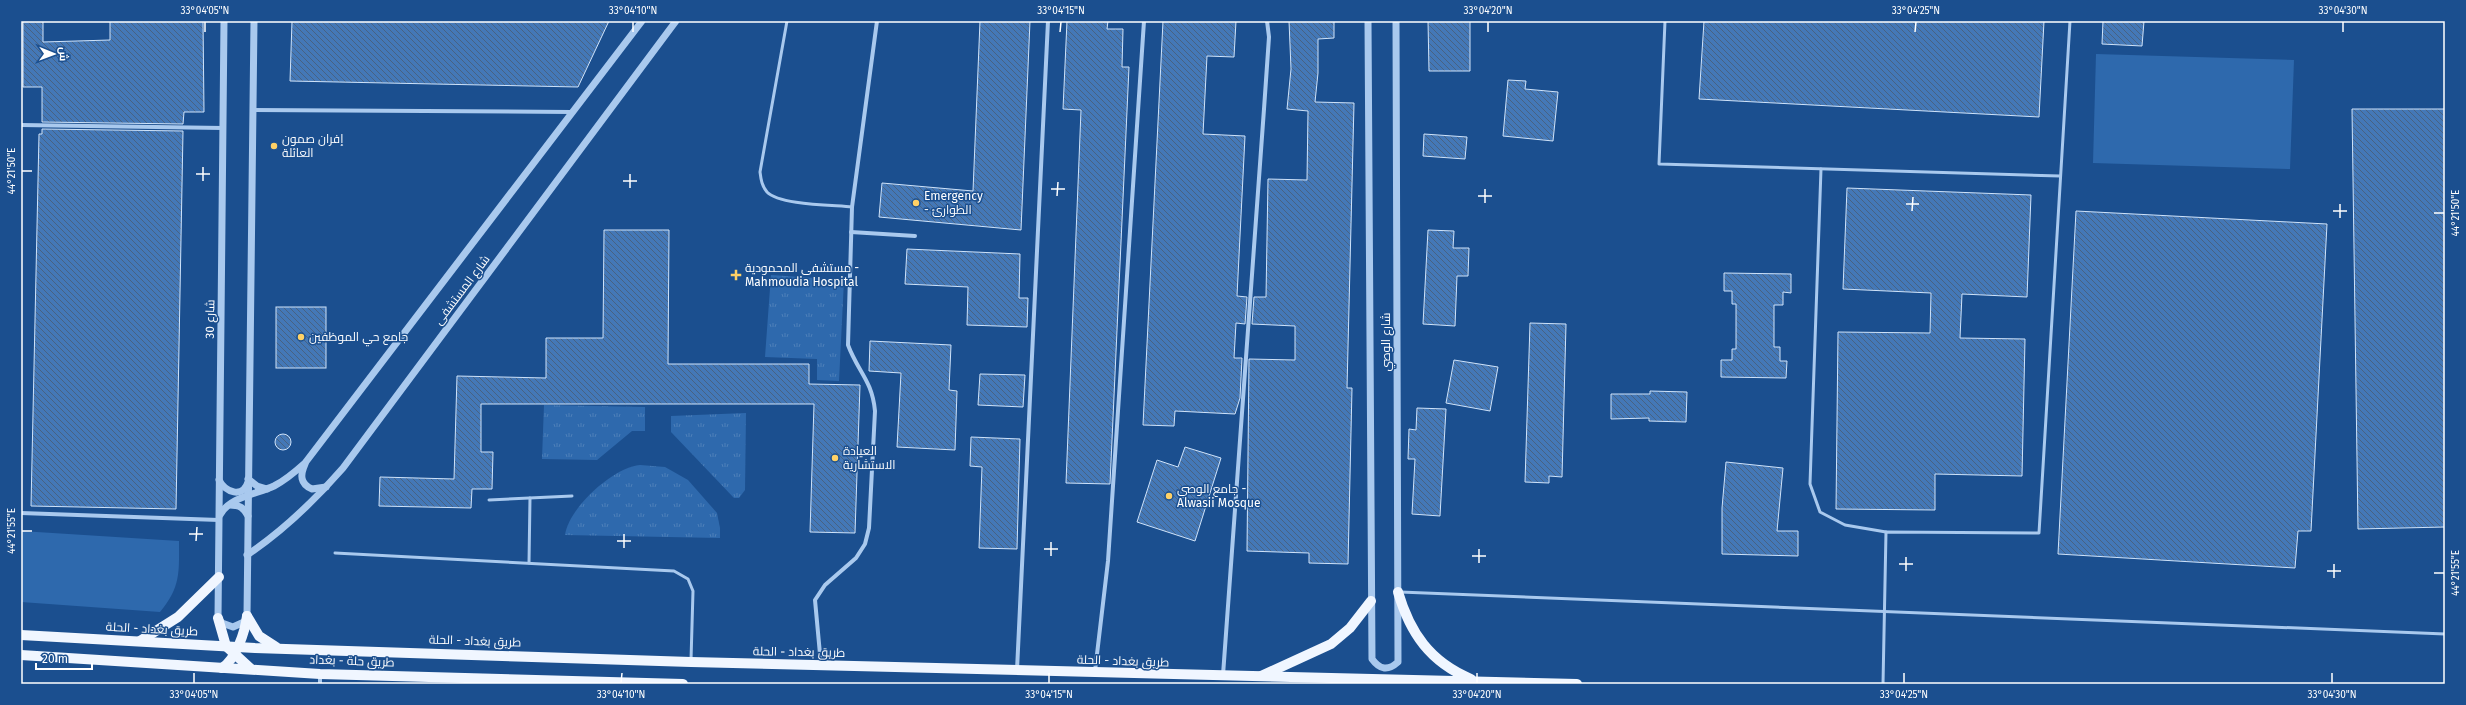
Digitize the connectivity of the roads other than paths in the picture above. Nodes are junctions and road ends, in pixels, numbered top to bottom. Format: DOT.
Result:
graph roads {
  1 [pos="224,21"];
  2 [pos="254,21"];
  3 [pos="642,21"];
  4 [pos="676,21"];
  5 [pos="787,21"];
  6 [pos="877,21"];
  7 [pos="1048,21"];
  8 [pos="1144,21"];
  9 [pos="1267,21"];
  10 [pos="1368,21"];
  11 [pos="1396,21"];
  12 [pos="1665,21"];
  13 [pos="2070,21"];
  14 [pos="253,110"];
  15 [pos="572,112"];
  16 [pos="21,125"];
  17 [pos="223,128"];
  18 [pos="1821,169"];
  19 [pos="2060,176"];
  20 [pos="852,207"];
  21 [pos="851,232"];
  22 [pos="915,236"];
  23 [pos="305,463"];
  24 [pos="248,479"];
  25 [pos="219,480"];
  26 [pos="327,486"];
  27 [pos="267,489"];
  28 [pos="248,496"];
  29 [pos="572,496"];
  30 [pos="530,498"];
  31 [pos="489,500"];
  32 [pos="230,505"];
  33 [pos="21,513"];
  34 [pos="248,517"];
  35 [pos="219,518"];
  36 [pos="1886,532"];
  37 [pos="335,553"];
  38 [pos="247,555"];
  39 [pos="529,563"];
  40 [pos="219,577"];
  41 [pos="1398,592"];
  42 [pos="1371,601"];
  43 [pos="1885,611"];
  44 [pos="247,616"];
  45 [pos="218,618"];
  46 [pos="2445,634"];
  47 [pos="21,635"];
  48 [pos="139,641"];
  49 [pos="255,648"];
  50 [pos="278,648"];
  51 [pos="230,651"];
  52 [pos="21,655"];
  53 [pos="691,662"];
  54 [pos="821,665"];
  55 [pos="249,667"];
  56 [pos="222,668"];
  57 [pos="1017,670"];
  58 [pos="1095,674"];
  59 [pos="1223,677"];
  60 [pos="1258,677"];
  61 [pos="320,679"];
  62 [pos="1476,681"];
  63 [pos="621,683"];
  64 [pos="683,684"];
  65 [pos="1577,684"];
  66 [pos="1883,684"];
  1 -- 17 [label="street, شارع 30"];
  2 -- 14 [label="street"];
  3 -- 15 [label="street, شارع المستشفى"];
  4 -- 26 [label="street, شارع المستشفى"];
  5 -- 20 [label="lane"];
  6 -- 20 [label="street"];
  7 -- 57 [label="street"];
  8 -- 58 [label="street"];
  9 -- 59 [label="street"];
  10 -- 42 [label="street, شارع الوصي"];
  11 -- 41 [label="street, شارع الوصي"];
  12 -- 18 [label="lane"];
  13 -- 19 [label="lane"];
  14 -- 15 [label="street"];
  14 -- 24 [label="street"];
  15 -- 23 [label="street, شارع المستشفى"];
  16 -- 17 [label="street"];
  17 -- 25 [label="street, شارع 30"];
  18 -- 19 [label="lane"];
  18 -- 36 [label="lane"];
  19 -- 36 [label="lane"];
  20 -- 21 [label="street"];
  21 -- 22 [label="street"];
  21 -- 54 [label="street"];
  23 -- 26 [label="street"];
  23 -- 27 [label="street, شارع المستشفى"];
  24 -- 25 [label="street"];
  24 -- 27 [label="street"];
  24 -- 28 [label="street"];
  25 -- 35 [label="street, شارع 30"];
  26 -- 38 [label="street, شارع المستشفى"];
  27 -- 28 [label="street, شارع المستشفى"];
  28 -- 32 [label="street, شارع المستشفى"];
  28 -- 34 [label="street"];
  29 -- 30 [label="lane"];
  30 -- 31 [label="lane"];
  30 -- 39 [label="lane"];
  32 -- 34 [label="street"];
  32 -- 35 [label="street"];
  33 -- 35 [label="street"];
  34 -- 38 [label="street"];
  35 -- 40 [label="street, شارع 30"];
  36 -- 43 [label="lane"];
  37 -- 39 [label="lane"];
  38 -- 44 [label="street"];
  39 -- 53 [label="lane"];
  40 -- 45 [label="street, شارع 30"];
  40 -- 48 [label="main road"];
  41 -- 42 [label="street, شارع الوصي"];
  41 -- 43 [label="lane"];
  41 -- 62 [label="main road"];
  42 -- 60 [label="main road"];
  43 -- 46 [label="lane"];
  43 -- 66 [label="lane"];
  44 -- 45 [label="street"];
  44 -- 50 [label="main road"];
  44 -- 51 [label="main road"];
  45 -- 51 [label="main road"];
  47 -- 48 [label="main road, طريق بغداد - الحلة"];
  48 -- 51 [label="main road, طريق بغداد - الحلة"];
  49 -- 50 [label="main road, طريق بغداد - الحلة"];
  49 -- 51 [label="main road, طريق بغداد - الحلة"];
  49 -- 55 [label="main road"];
  50 -- 53 [label="main road, طريق بغداد - الحلة"];
  51 -- 55 [label="main road"];
  51 -- 56 [label="main road"];
  52 -- 56 [label="main road, طريق حلة - بغداد"];
  53 -- 54 [label="main road, طريق بغداد - الحلة"];
  54 -- 57 [label="main road, طريق بغداد - الحلة"];
  55 -- 56 [label="main road, طريق حلة - بغداد"];
  55 -- 61 [label="main road, طريق حلة - بغداد"];
  57 -- 58 [label="main road, طريق بغداد - الحلة"];
  58 -- 59 [label="main road, طريق بغداد - الحلة"];
  59 -- 60 [label="main road, طريق بغداد - الحلة"];
  60 -- 62 [label="main road, طريق بغداد - الحلة"];
  61 -- 63 [label="main road, طريق حلة - بغداد"];
  62 -- 65 [label="main road, طريق بغداد - الحلة"];
  63 -- 64 [label="main road, طريق حلة - بغداد"];
}
